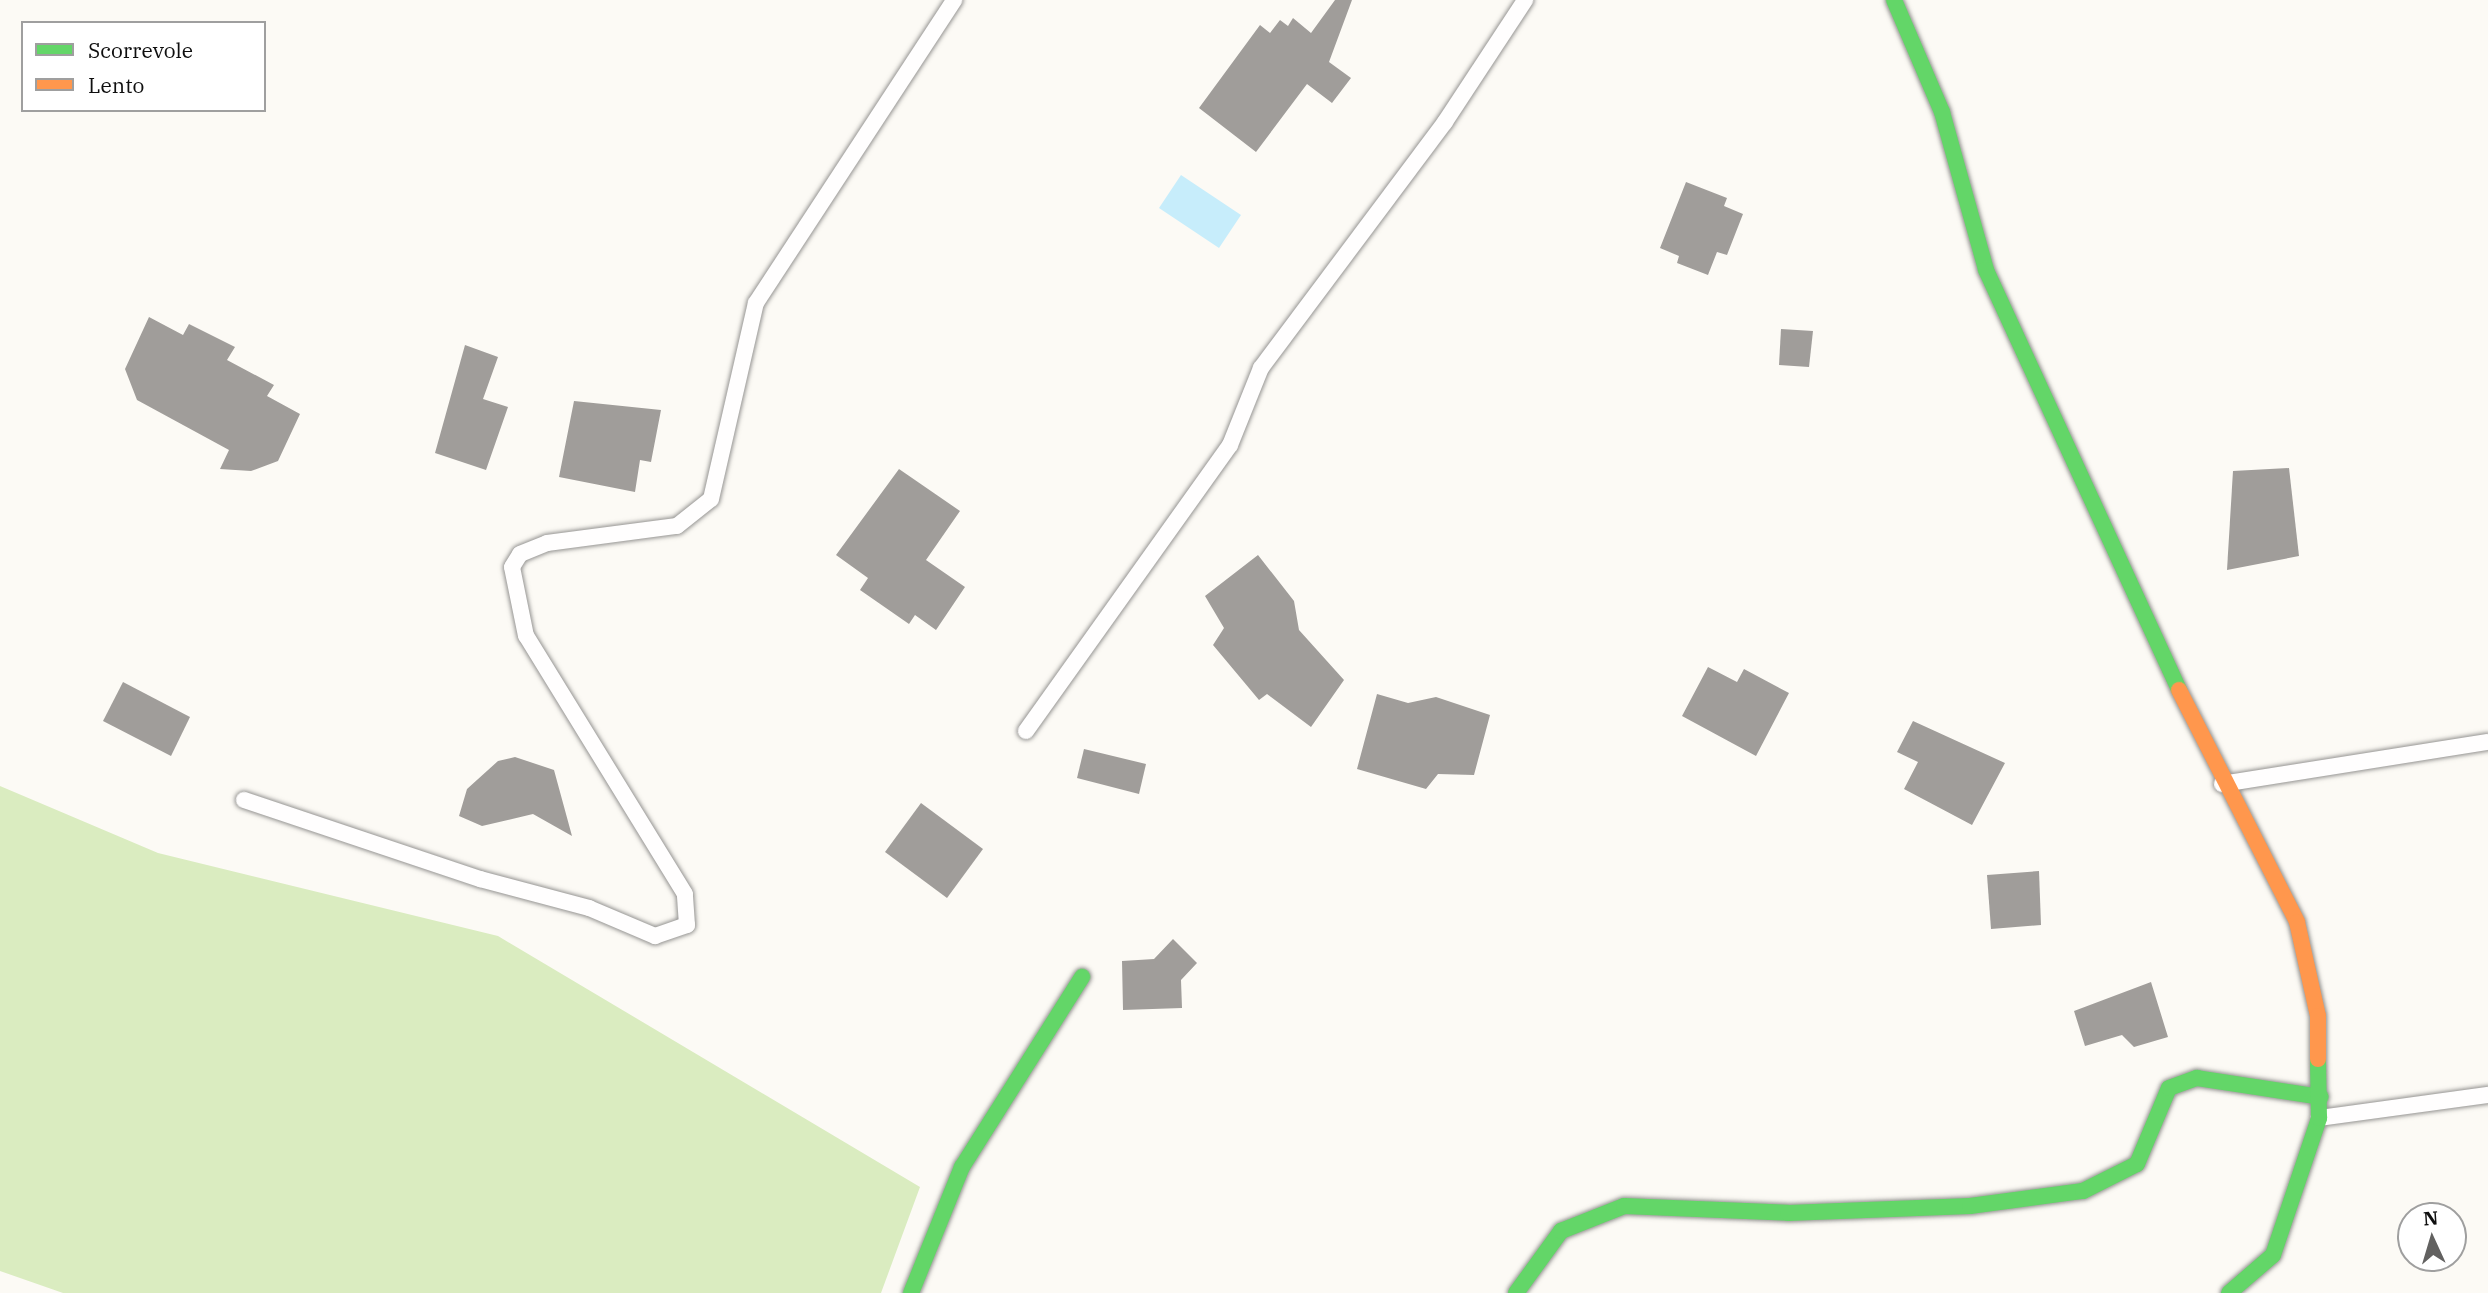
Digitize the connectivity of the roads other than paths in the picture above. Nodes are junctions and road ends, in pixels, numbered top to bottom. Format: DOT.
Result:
graph roads {
  1 [pos="954,0"];
  2 [pos="1525,0"];
  3 [pos="1894,0"];
  4 [pos="1026,732"];
  5 [pos="2488,742"];
  6 [pos="2222,785"];
  7 [pos="244,800"];
  8 [pos="1082,977"];
  9 [pos="2488,1096"];
  10 [pos="2321,1097"];
  11 [pos="2319,1118"];
  12 [pos="911,1293"];
  13 [pos="1516,1293"];
  14 [pos="2229,1293"];
  1 -- 7 [label="lane"];
  2 -- 4 [label="lane"];
  3 -- 6 [label="street"];
  5 -- 6 [label="lane"];
  6 -- 10 [label="street"];
  8 -- 12 [label="street"];
  9 -- 11 [label="lane"];
  10 -- 11 [label="street"];
  10 -- 13 [label="street"];
  11 -- 14 [label="street"];
}
